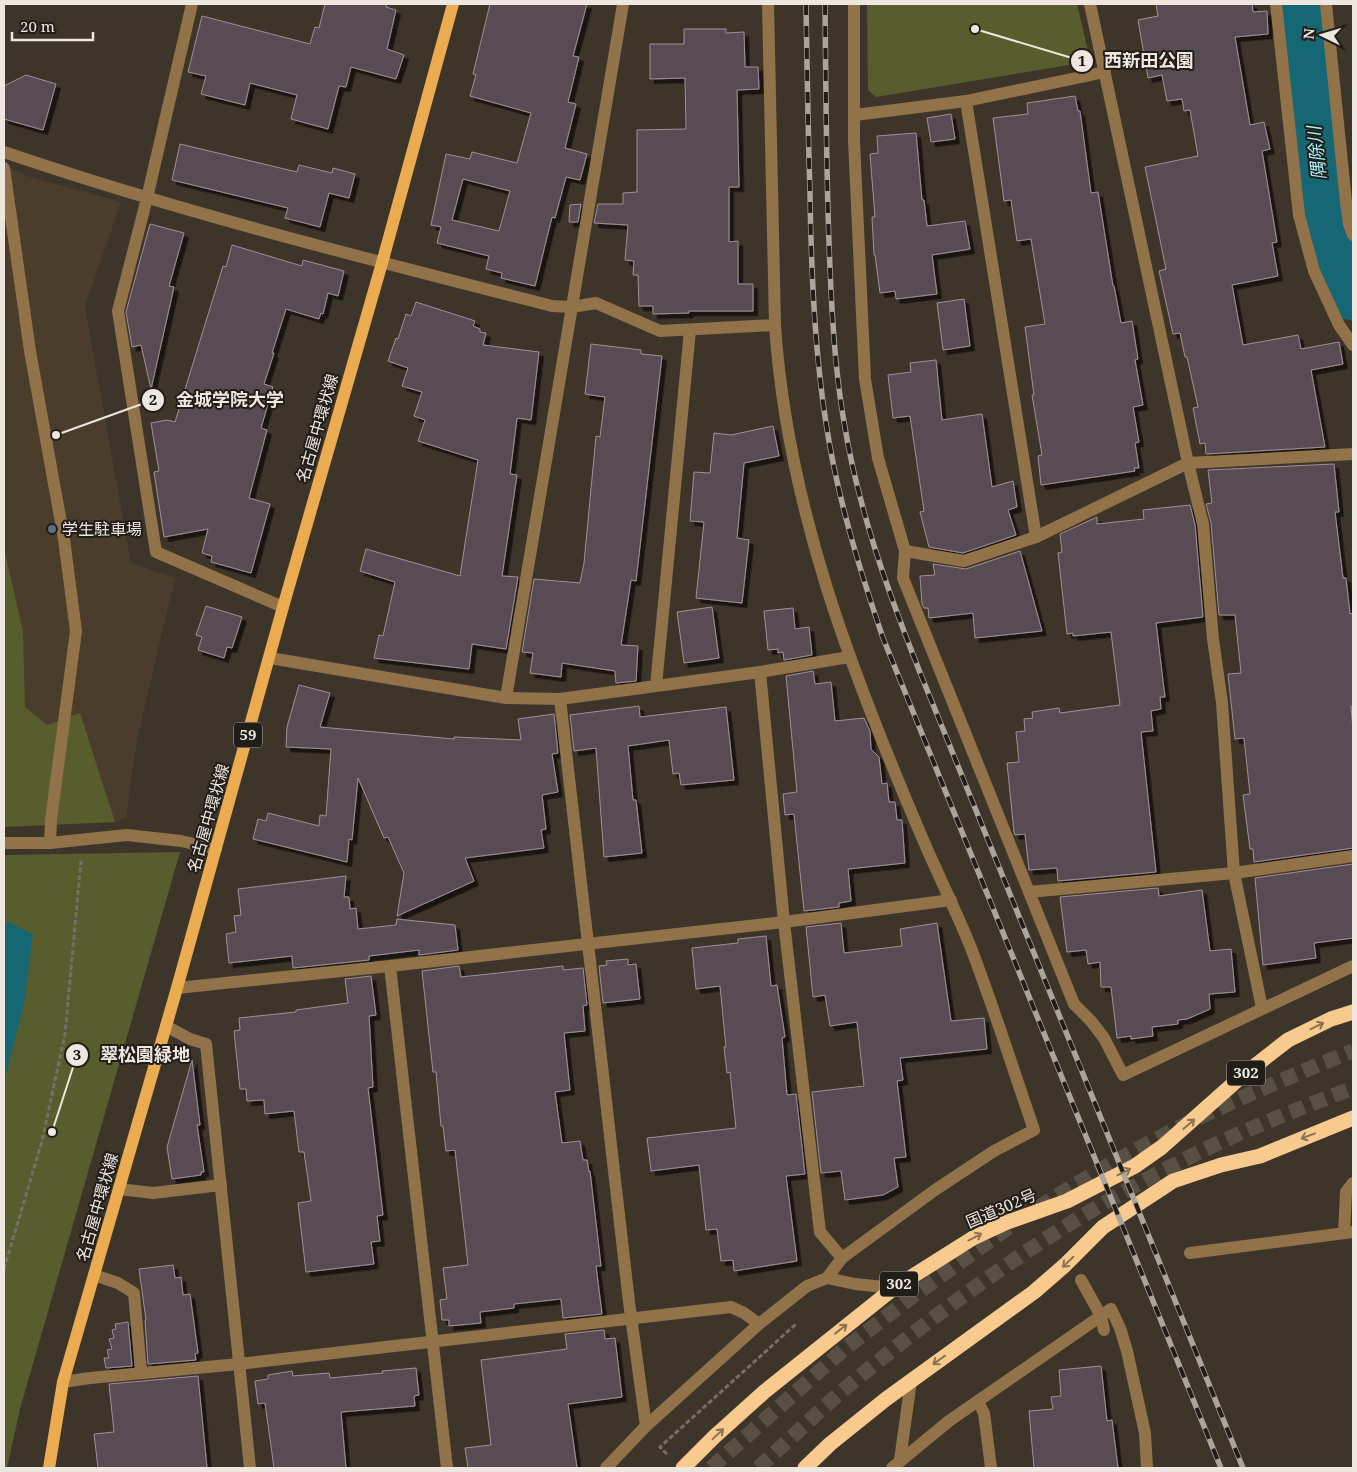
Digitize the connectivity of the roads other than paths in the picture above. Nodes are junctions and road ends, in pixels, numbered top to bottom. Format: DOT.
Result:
graph roads {
  1 [pos="192,4"];
  2 [pos="453,4"];
  3 [pos="623,4"];
  4 [pos="768,4"];
  5 [pos="854,4"];
  6 [pos="1090,4"];
  7 [pos="1276,4"];
  8 [pos="1326,4"];
  9 [pos="1105,72"];
  10 [pos="966,101"];
  11 [pos="855,115"];
  12 [pos="4,152"];
  13 [pos="4,168"];
  14 [pos="147,198"];
  15 [pos="1353,235"];
  16 [pos="382,263"];
  17 [pos="572,307"];
  18 [pos="775,326"];
  19 [pos="690,330"];
  20 [pos="1353,345"];
  21 [pos="1353,454"];
  22 [pos="1188,463"];
  23 [pos="1036,537"];
  24 [pos="904,551"];
  25 [pos="283,607"];
  26 [pos="270,658"];
  27 [pos="849,658"];
  28 [pos="760,672"];
  29 [pos="656,686"];
  30 [pos="506,698"];
  31 [pos="560,699"];
  32 [pos="4,843"];
  33 [pos="50,843"];
  34 [pos="216,849"];
  35 [pos="1353,856"];
  36 [pos="1234,874"];
  37 [pos="1028,892"];
  38 [pos="951,900"];
  39 [pos="784,922"];
  40 [pos="588,944"];
  41 [pos="390,966"];
  42 [pos="1353,966"];
  43 [pos="177,988"];
  44 [pos="1262,1008"];
  45 [pos="1353,1012"];
  46 [pos="166,1026"];
  47 [pos="1353,1118"];
  48 [pos="1353,1183"];
  49 [pos="221,1185"];
  50 [pos="119,1189"];
  51 [pos="1349,1232"];
  52 [pos="1190,1253"];
  53 [pos="842,1258"];
  54 [pos="94,1274"];
  55 [pos="827,1278"];
  56 [pos="1081,1280"];
  57 [pos="894,1288"];
  58 [pos="1101,1316"];
  59 [pos="632,1318"];
  60 [pos="759,1324"];
  61 [pos="1104,1330"];
  62 [pos="433,1341"];
  63 [pos="239,1364"];
  64 [pos="142,1372"];
  65 [pos="911,1381"];
  66 [pos="63,1382"];
  67 [pos="978,1402"];
  68 [pos="646,1426"];
  69 [pos="896,1464"];
  70 [pos="49,1468"];
  71 [pos="250,1468"];
  72 [pos="447,1468"];
  73 [pos="606,1468"];
  74 [pos="683,1468"];
  75 [pos="805,1468"];
  76 [pos="991,1468"];
  77 [pos="1147,1468"];
  1 -- 14 [label="street"];
  2 -- 16 [label="main road, 名古屋中環状線 / 59"];
  3 -- 17 [label="street"];
  4 -- 18 [label="street"];
  5 -- 11 [label="street"];
  6 -- 9 [label="street"];
  7 -- 20 [label="street"];
  8 -- 15 [label="street"];
  9 -- 10 [label="street"];
  9 -- 22 [label="street"];
  10 -- 11 [label="street"];
  10 -- 23 [label="street"];
  11 -- 24 [label="street"];
  12 -- 14 [label="street"];
  13 -- 33 [label="street"];
  14 -- 16 [label="street"];
  14 -- 25 [label="street"];
  16 -- 17 [label="street"];
  16 -- 25 [label="main road, 名古屋中環状線 / 59"];
  17 -- 19 [label="street"];
  17 -- 30 [label="street"];
  18 -- 19 [label="street"];
  18 -- 27 [label="street"];
  19 -- 29 [label="street"];
  21 -- 22 [label="street"];
  22 -- 23 [label="street"];
  22 -- 36 [label="street"];
  23 -- 24 [label="street"];
  24 -- 37 [label="street"];
  25 -- 26 [label="main road, 名古屋中環状線 / 59"];
  26 -- 30 [label="street"];
  26 -- 34 [label="main road, 名古屋中環状線 / 59"];
  27 -- 28 [label="street"];
  27 -- 38 [label="street"];
  28 -- 29 [label="street"];
  28 -- 39 [label="street"];
  29 -- 31 [label="street"];
  30 -- 31 [label="street"];
  31 -- 40 [label="street"];
  32 -- 33 [label="street"];
  33 -- 34 [label="street"];
  34 -- 43 [label="main road, 名古屋中環状線 / 59"];
  35 -- 36 [label="street"];
  36 -- 37 [label="street"];
  36 -- 44 [label="street"];
  37 -- 44 [label="street"];
  38 -- 39 [label="street"];
  38 -- 53 [label="street"];
  39 -- 40 [label="street"];
  39 -- 53 [label="street"];
  40 -- 41 [label="street"];
  40 -- 59 [label="street"];
  41 -- 43 [label="street"];
  41 -- 62 [label="street"];
  42 -- 44 [label="street"];
  43 -- 46 [label="main road, 名古屋中環状線 / 59"];
  57 -- 45 [label="highway, 国道302号 / 302, one-way"];
  46 -- 49 [label="street"];
  46 -- 50 [label="main road, 名古屋中環状線 / 59"];
  47 -- 65 [label="highway, one-way"];
  48 -- 51 [label="street"];
  49 -- 50 [label="street"];
  49 -- 63 [label="street"];
  50 -- 54 [label="main road, 名古屋中環状線 / 59"];
  51 -- 52 [label="street"];
  53 -- 55 [label="street"];
  54 -- 64 [label="street"];
  54 -- 66 [label="main road, 名古屋中環状線 / 59"];
  55 -- 57 [label="street"];
  55 -- 60 [label="street"];
  56 -- 58 [label="street"];
  74 -- 57 [label="highway, 国道302号 / 302, one-way"];
  58 -- 61 [label="street"];
  58 -- 67 [label="street"];
  58 -- 77 [label="street"];
  59 -- 60 [label="street"];
  59 -- 62 [label="street"];
  59 -- 68 [label="street"];
  60 -- 68 [label="street"];
  62 -- 63 [label="street"];
  62 -- 72 [label="street"];
  63 -- 64 [label="street"];
  63 -- 71 [label="street"];
  64 -- 66 [label="street"];
  65 -- 69 [label="street"];
  65 -- 75 [label="highway"];
  66 -- 70 [label="main road, 名古屋中環状線 / 59"];
  67 -- 69 [label="street"];
  67 -- 76 [label="street"];
  68 -- 73 [label="street"];
}
